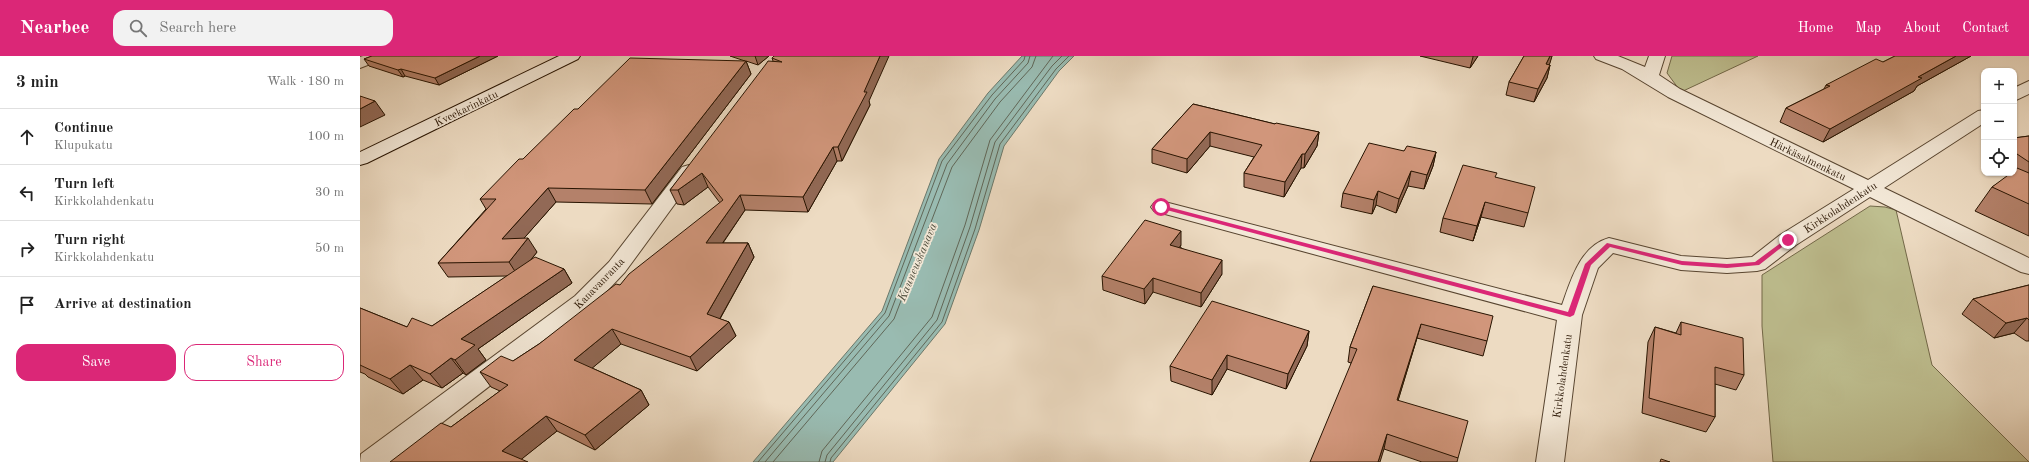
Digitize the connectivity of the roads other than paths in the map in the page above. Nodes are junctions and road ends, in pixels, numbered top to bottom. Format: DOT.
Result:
graph roads {
  1 [pos="377,56"];
  2 [pos="572,56"];
  3 [pos="1602,56"];
  4 [pos="1657,56"];
  5 [pos="360,64"];
  6 [pos="1650,77"];
  7 [pos="2029,86"];
  8 [pos="2017,94"];
  9 [pos="1981,117"];
  10 [pos="702,154"];
  11 [pos="360,159"];
  12 [pos="1868,188"];
  13 [pos="1161,207"];
  14 [pos="2029,267"];
  15 [pos="1570,315"];
  16 [pos="370,462"];
  17 [pos="1550,462"];
  1 -- 5 [label="street"];
  2 -- 11 [label="street, Kveekarinkatu"];
  3 -- 6 [label="street, Härkäsalmenkatu"];
  4 -- 6 [label="street"];
  6 -- 12 [label="street, Härkäsalmenkatu"];
  7 -- 8 [label="street"];
  9 -- 12 [label="street, Kirkkolahdenkatu"];
  10 -- 16 [label="street, Kanavanranta"];
  12 -- 14 [label="street, Härkäsalmenkatu"];
  12 -- 15 [label="street, Kirkkolahdenkatu"];
  13 -- 15 [label="street"];
  15 -- 17 [label="street, Kirkkolahdenkatu"];
}
